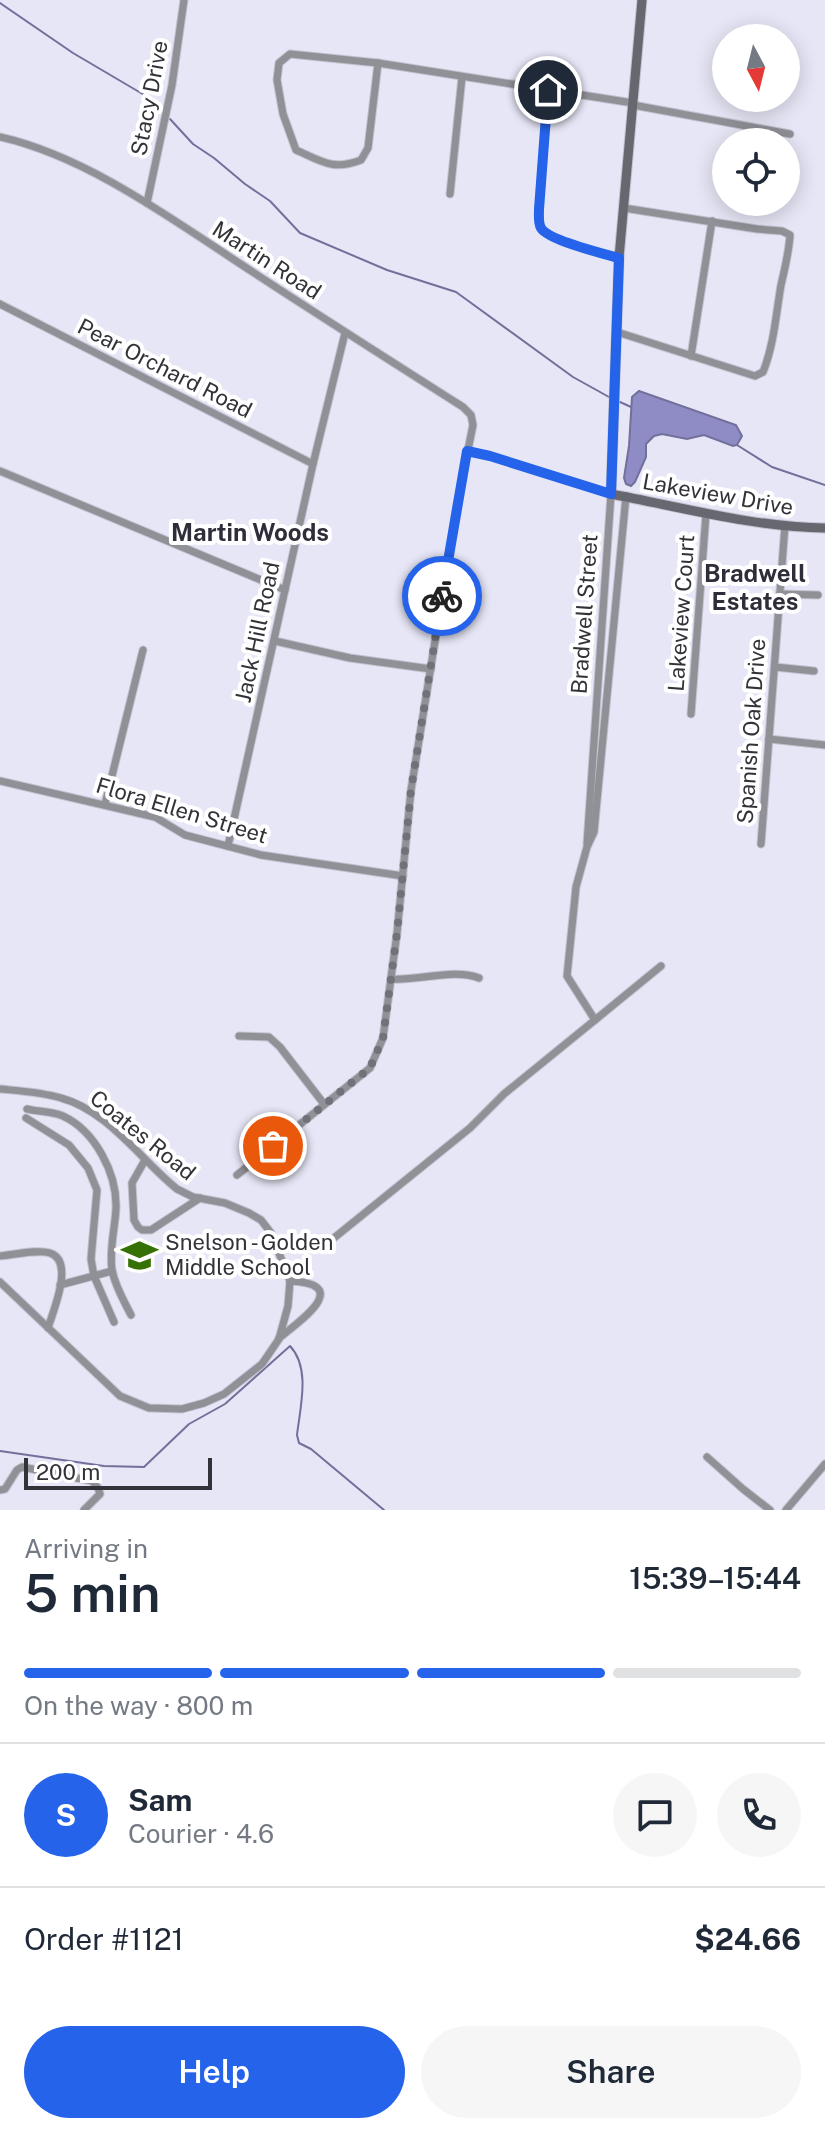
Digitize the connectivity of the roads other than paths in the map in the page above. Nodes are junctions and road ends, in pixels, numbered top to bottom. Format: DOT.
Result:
graph roads {
  1 [pos="184,0"];
  2 [pos="642,0"];
  3 [pos="378,63"];
  4 [pos="462,77"];
  5 [pos="548,90"];
  6 [pos="633,104"];
  7 [pos="759,128"];
  8 [pos="0,137"];
  9 [pos="450,194"];
  10 [pos="147,203"];
  11 [pos="624,208"];
  12 [pos="712,221"];
  13 [pos="619,258"];
  14 [pos="0,304"];
  15 [pos="617,332"];
  16 [pos="345,333"];
  17 [pos="691,356"];
  18 [pos="467,451"];
  19 [pos="313,464"];
  20 [pos="0,471"];
  21 [pos="611,494"];
  22 [pos="626,496"];
  23 [pos="706,514"];
  24 [pos="785,525"];
  25 [pos="825,528"];
  26 [pos="285,590"];
  27 [pos="780,594"];
  28 [pos="818,595"];
  29 [pos="275,641"];
  30 [pos="143,650"];
  31 [pos="775,667"];
  32 [pos="431,669"];
  33 [pos="814,671"];
  34 [pos="691,714"];
  35 [pos="769,739"];
  36 [pos="825,745"];
  37 [pos="0,781"];
  38 [pos="105,804"];
  39 [pos="761,844"];
  40 [pos="228,846"];
  41 [pos="587,847"];
  42 [pos="403,876"];
  43 [pos="661,966"];
  44 [pos="479,978"];
  45 [pos="391,979"];
  46 [pos="595,1020"];
  47 [pos="239,1036"];
  48 [pos="0,1089"];
  49 [pos="324,1104"];
  50 [pos="27,1109"];
  51 [pos="26,1118"];
  52 [pos="145,1160"];
  53 [pos="237,1175"];
  54 [pos="200,1198"];
  55 [pos="324,1246"];
  56 [pos="0,1256"];
  57 [pos="112,1271"];
  58 [pos="94,1276"];
  59 [pos="290,1281"];
  60 [pos="0,1282"];
  61 [pos="60,1285"];
  62 [pos="131,1315"];
  63 [pos="114,1322"];
  64 [pos="48,1328"];
  65 [pos="279,1339"];
  66 [pos="707,1457"];
  67 [pos="825,1464"];
  68 [pos="0,1490"];
  69 [pos="84,1510"];
  70 [pos="770,1510"];
  71 [pos="786,1510"];
  1 -- 10 [label="street, Stacy Drive"];
  2 -- 6 [label="street, Bradwell Street"];
  3 -- 3 [label="street"];
  3 -- 4 [label="street"];
  4 -- 5 [label="street"];
  4 -- 9 [label="street"];
  5 -- 6 [label="street"];
  5 -- 13 [label="street"];
  6 -- 7 [label="street"];
  6 -- 11 [label="street, Bradwell Street"];
  8 -- 10 [label="street, Martin Road"];
  10 -- 16 [label="street, Martin Road"];
  11 -- 12 [label="street"];
  11 -- 13 [label="street, Bradwell Street"];
  12 -- 17 [label="street"];
  12 -- 17 [label="street"];
  13 -- 15 [label="street, Bradwell Street"];
  14 -- 19 [label="street, Pear Orchard Road"];
  15 -- 17 [label="street"];
  15 -- 21 [label="street, Bradwell Street"];
  16 -- 18 [label="street, Martin Road"];
  16 -- 19 [label="street, Jack Hill Road"];
  18 -- 21 [label="street, Lakeview Drive"];
  18 -- 32 [label="street, Martin Road"];
  19 -- 26 [label="street, Jack Hill Road"];
  20 -- 26 [label="street"];
  21 -- 22 [label="street, Lakeview Drive"];
  21 -- 41 [label="street, Bradwell Street"];
  22 -- 23 [label="street, Lakeview Drive"];
  22 -- 41 [label="street, Bradwell Street"];
  23 -- 24 [label="street, Lakeview Drive"];
  23 -- 34 [label="street, Lakeview Court"];
  24 -- 25 [label="street, Lakeview Drive"];
  24 -- 27 [label="street, Spanish Oak Drive"];
  26 -- 29 [label="street, Jack Hill Road"];
  27 -- 28 [label="street"];
  27 -- 31 [label="street, Spanish Oak Drive"];
  29 -- 32 [label="street"];
  29 -- 40 [label="street, Jack Hill Road"];
  30 -- 38 [label="street"];
  31 -- 33 [label="street"];
  31 -- 35 [label="street, Spanish Oak Drive"];
  32 -- 42 [label="street, Martin Road"];
  35 -- 36 [label="street"];
  35 -- 39 [label="street, Spanish Oak Drive"];
  37 -- 38 [label="street, Flora Ellen Street"];
  38 -- 40 [label="street, Flora Ellen Street"];
  40 -- 42 [label="street, Flora Ellen Street"];
  41 -- 46 [label="street, Bradwell Street"];
  42 -- 45 [label="street, Martin Road"];
  43 -- 46 [label="street"];
  44 -- 45 [label="street"];
  45 -- 49 [label="street, Martin Road"];
  46 -- 55 [label="street"];
  47 -- 49 [label="street"];
  48 -- 52 [label="street, Coates Road"];
  49 -- 53 [label="street, Martin Road"];
  50 -- 57 [label="street"];
  51 -- 58 [label="street"];
  52 -- 54 [label="street, Coates Road"];
  52 -- 54 [label="street"];
  54 -- 59 [label="street, Coates Road"];
  56 -- 61 [label="street"];
  57 -- 58 [label="street"];
  57 -- 62 [label="street"];
  58 -- 61 [label="street"];
  58 -- 63 [label="street"];
  59 -- 65 [label="street, Coates Road"];
  59 -- 65 [label="street"];
  60 -- 64 [label="street, Coates Road"];
  61 -- 64 [label="street"];
  64 -- 65 [label="street, Coates Road"];
  66 -- 70 [label="street"];
  67 -- 71 [label="street"];
  68 -- 69 [label="street"];
}
